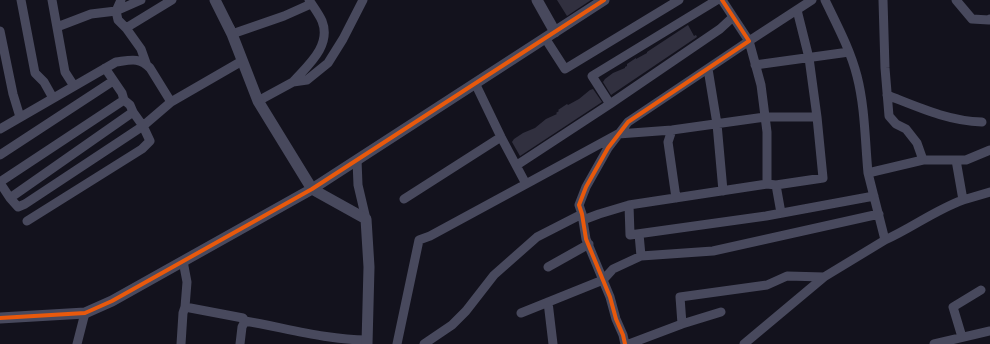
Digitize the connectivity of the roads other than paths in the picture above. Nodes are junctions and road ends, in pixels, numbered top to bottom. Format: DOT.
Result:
graph roads {
  1 [pos="20,0"];
  2 [pos="52,0"];
  3 [pos="121,0"];
  4 [pos="140,0"];
  5 [pos="172,0"];
  6 [pos="215,0"];
  7 [pos="221,0"];
  8 [pos="363,0"];
  9 [pos="604,0"];
  10 [pos="678,0"];
  11 [pos="717,0"];
  12 [pos="722,0"];
  13 [pos="812,0"];
  14 [pos="825,0"];
  15 [pos="883,0"];
  16 [pos="956,0"];
  17 [pos="538,1"];
  18 [pos="310,2"];
  19 [pos="797,10"];
  20 [pos="116,11"];
  21 [pos="733,17"];
  22 [pos="990,18"];
  23 [pos="57,27"];
  24 [pos="126,28"];
  25 [pos="0,31"];
  26 [pos="555,32"];
  27 [pos="232,34"];
  28 [pos="545,38"];
  29 [pos="749,42"];
  30 [pos="849,52"];
  31 [pos="809,58"];
  32 [pos="242,61"];
  33 [pos="146,63"];
  34 [pos="755,64"];
  35 [pos="105,68"];
  36 [pos="708,69"];
  37 [pos="113,81"];
  38 [pos="293,82"];
  39 [pos="475,83"];
  40 [pos="74,86"];
  41 [pos="887,95"];
  42 [pos="53,98"];
  43 [pos="124,100"];
  44 [pos="258,101"];
  45 [pos="171,102"];
  46 [pos="610,104"];
  47 [pos="133,112"];
  48 [pos="20,117"];
  49 [pos="765,117"];
  50 [pos="818,117"];
  51 [pos="982,122"];
  52 [pos="717,124"];
  53 [pos="144,126"];
  54 [pos="0,129"];
  55 [pos="672,130"];
  56 [pos="618,134"];
  57 [pos="501,137"];
  58 [pos="990,150"];
  59 [pos="0,155"];
  60 [pos="357,160"];
  61 [pos="923,160"];
  62 [pos="956,160"];
  63 [pos="517,165"];
  64 [pos="868,173"];
  65 [pos="0,183"];
  66 [pos="526,184"];
  67 [pos="771,184"];
  68 [pos="312,189"];
  69 [pos="723,191"];
  70 [pos="990,192"];
  71 [pos="874,196"];
  72 [pos="10,198"];
  73 [pos="404,198"];
  74 [pos="676,198"];
  75 [pos="963,200"];
  76 [pos="629,205"];
  77 [pos="781,213"];
  78 [pos="878,214"];
  79 [pos="583,217"];
  80 [pos="366,219"];
  81 [pos="27,221"];
  82 [pos="639,234"];
  83 [pos="885,240"];
  84 [pos="589,244"];
  85 [pos="641,256"];
  86 [pos="183,261"];
  87 [pos="548,267"];
  88 [pos="824,277"];
  89 [pos="603,280"];
  90 [pos="981,290"];
  91 [pos="548,302"];
  92 [pos="185,307"];
  93 [pos="721,312"];
  94 [pos="85,313"];
  95 [pos="521,313"];
  96 [pos="0,318"];
  97 [pos="245,321"];
  98 [pos="682,324"];
  99 [pos="990,331"];
  100 [pos="962,337"];
  101 [pos="367,342"];
  102 [pos="77,344"];
  103 [pos="181,344"];
  104 [pos="240,344"];
  105 [pos="397,344"];
  106 [pos="424,344"];
  107 [pos="553,344"];
  108 [pos="625,344"];
  109 [pos="629,344"];
  110 [pos="744,344"];
  111 [pos="934,344"];
  1 -- 42 [label="street"];
  2 -- 23 [label="street"];
  3 -- 20 [label="street"];
  4 -- 20 [label="street"];
  5 -- 24 [label="street"];
  6 -- 27 [label="street"];
  7 -- 27 [label="street"];
  8 -- 38 [label="street"];
  9 -- 26 [label="street"];
  10 -- 28 [label="street"];
  11 -- 46 [label="street"];
  12 -- 21 [label="street"];
  13 -- 19 [label="street"];
  14 -- 30 [label="street"];
  15 -- 41 [label="street"];
  16 -- 22 [label="street"];
  17 -- 26 [label="street"];
  18 -- 27 [label="street"];
  18 -- 38 [label="street"];
  19 -- 29 [label="street"];
  19 -- 31 [label="street"];
  20 -- 23 [label="street"];
  20 -- 24 [label="street"];
  21 -- 29 [label="street"];
  21 -- 46 [label="street"];
  23 -- 40 [label="street"];
  24 -- 33 [label="street"];
  25 -- 48 [label="street"];
  26 -- 28 [label="street"];
  27 -- 32 [label="street"];
  28 -- 39 [label="street"];
  29 -- 34 [label="street"];
  29 -- 36 [label="street"];
  30 -- 31 [label="street"];
  30 -- 64 [label="street"];
  31 -- 34 [label="street"];
  31 -- 50 [label="street"];
  32 -- 44 [label="street"];
  32 -- 45 [label="street"];
  33 -- 35 [label="street"];
  33 -- 45 [label="street"];
  34 -- 49 [label="street"];
  35 -- 37 [label="street"];
  35 -- 40 [label="street"];
  36 -- 52 [label="street"];
  36 -- 56 [label="street"];
  37 -- 43 [label="street"];
  37 -- 59 [label="street"];
  38 -- 44 [label="street"];
  39 -- 57 [label="street"];
  39 -- 60 [label="street"];
  40 -- 42 [label="street"];
  41 -- 51 [label="street"];
  41 -- 61 [label="street"];
  42 -- 48 [label="street"];
  43 -- 47 [label="street"];
  43 -- 65 [label="street"];
  44 -- 68 [label="street"];
  45 -- 53 [label="street"];
  46 -- 63 [label="street"];
  47 -- 53 [label="street"];
  47 -- 72 [label="street"];
  48 -- 54 [label="street"];
  49 -- 50 [label="street"];
  49 -- 52 [label="street"];
  49 -- 67 [label="street"];
  50 -- 67 [label="street"];
  52 -- 55 [label="street"];
  52 -- 69 [label="street"];
  53 -- 72 [label="street"];
  53 -- 81 [label="street"];
  55 -- 56 [label="street"];
  55 -- 74 [label="street"];
  56 -- 66 [label="street"];
  56 -- 79 [label="street"];
  57 -- 63 [label="street"];
  57 -- 73 [label="street"];
  58 -- 62 [label="street"];
  60 -- 68 [label="street"];
  60 -- 80 [label="street"];
  61 -- 62 [label="street"];
  61 -- 64 [label="street"];
  62 -- 75 [label="street"];
  63 -- 66 [label="street"];
  64 -- 71 [label="street"];
  65 -- 72 [label="street"];
  66 -- 105 [label="street"];
  67 -- 69 [label="street"];
  67 -- 77 [label="street"];
  68 -- 80 [label="street"];
  68 -- 86 [label="street"];
  69 -- 74 [label="street"];
  70 -- 75 [label="street"];
  71 -- 77 [label="street"];
  71 -- 78 [label="street"];
  74 -- 76 [label="street"];
  75 -- 83 [label="street"];
  76 -- 79 [label="street"];
  76 -- 82 [label="street"];
  77 -- 82 [label="street"];
  78 -- 83 [label="street"];
  78 -- 85 [label="street"];
  79 -- 84 [label="street"];
  79 -- 106 [label="street"];
  80 -- 101 [label="street"];
  82 -- 85 [label="street"];
  83 -- 88 [label="street"];
  84 -- 87 [label="street"];
  84 -- 89 [label="street"];
  85 -- 89 [label="street"];
  86 -- 92 [label="street"];
  86 -- 94 [label="street"];
  88 -- 98 [label="street"];
  88 -- 110 [label="street"];
  89 -- 91 [label="street"];
  89 -- 108 [label="street"];
  90 -- 100 [label="street"];
  91 -- 95 [label="street"];
  91 -- 107 [label="street"];
  92 -- 97 [label="street"];
  92 -- 103 [label="street"];
  93 -- 98 [label="street"];
  94 -- 96 [label="street"];
  94 -- 102 [label="street"];
  97 -- 101 [label="street"];
  97 -- 104 [label="street"];
  98 -- 109 [label="street"];
  99 -- 100 [label="street"];
  100 -- 111 [label="street"];
}
